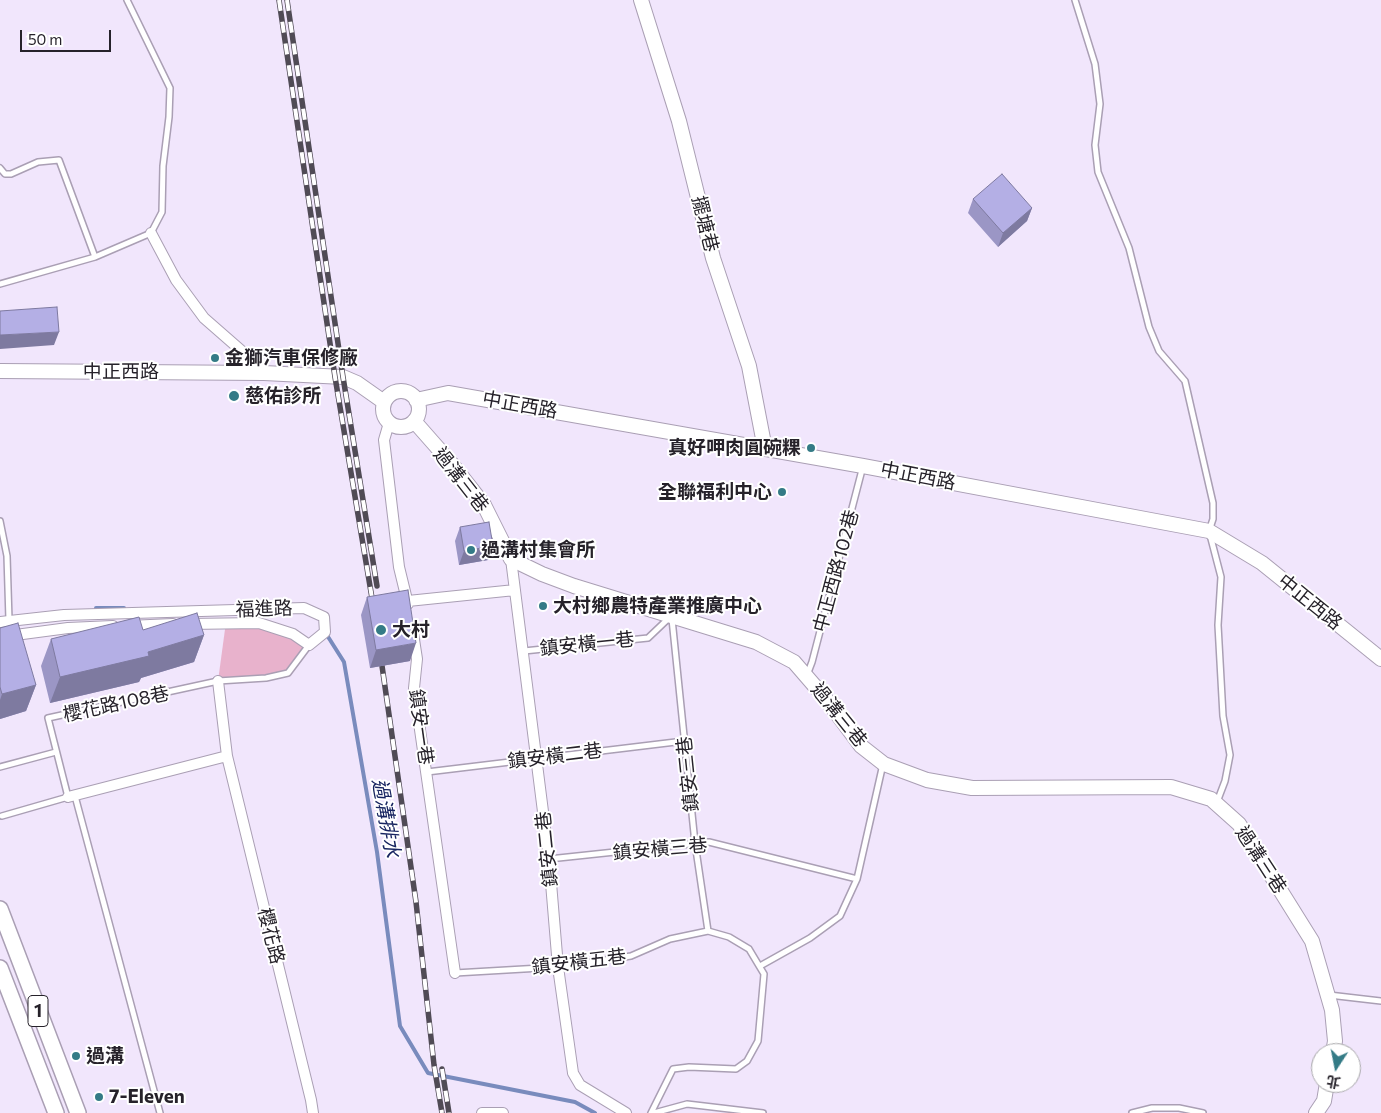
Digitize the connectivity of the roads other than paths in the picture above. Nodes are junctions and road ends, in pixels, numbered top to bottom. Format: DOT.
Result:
graph roads {
  1 [pos="127,0"];
  2 [pos="642,0"];
  3 [pos="1076,0"];
  4 [pos="0,168"];
  5 [pos="151,234"];
  6 [pos="96,257"];
  7 [pos="0,284"];
  8 [pos="0,372"];
  9 [pos="264,374"];
  10 [pos="416,400"];
  11 [pos="384,402"];
  12 [pos="414,421"];
  13 [pos="389,423"];
  14 [pos="765,449"];
  15 [pos="863,466"];
  16 [pos="0,521"];
  17 [pos="1208,531"];
  18 [pos="511,559"];
  19 [pos="515,590"];
  20 [pos="410,611"];
  21 [pos="672,616"];
  22 [pos="5,621"];
  23 [pos="0,637"];
  24 [pos="310,645"];
  25 [pos="524,651"];
  26 [pos="1381,659"];
  27 [pos="807,676"];
  28 [pos="218,681"];
  29 [pos="684,741"];
  30 [pos="56,752"];
  31 [pos="227,756"];
  32 [pos="537,758"];
  33 [pos="884,764"];
  34 [pos="0,767"];
  35 [pos="427,772"];
  36 [pos="72,796"];
  37 [pos="1216,804"];
  38 [pos="2,816"];
  39 [pos="695,843"];
  40 [pos="549,859"];
  41 [pos="857,879"];
  42 [pos="0,909"];
  43 [pos="708,931"];
  44 [pos="760,966"];
  45 [pos="558,967"];
  46 [pos="0,968"];
  47 [pos="455,973"];
  48 [pos="1328,995"];
  49 [pos="1381,1001"];
  50 [pos="1335,1043"];
  51 [pos="1325,1093"];
  52 [pos="313,1112"];
  53 [pos="56,1113"];
  54 [pos="78,1113"];
  55 [pos="160,1113"];
  56 [pos="308,1113"];
  57 [pos="319,1113"];
  58 [pos="482,1113"];
  59 [pos="503,1113"];
  60 [pos="626,1113"];
  61 [pos="653,1113"];
  62 [pos="763,1113"];
  63 [pos="1132,1113"];
  64 [pos="1203,1113"];
  65 [pos="1316,1113"];
  1 -- 5 [label="lane"];
  2 -- 14 [label="street, 擺塘巷"];
  3 -- 17 [label="lane"];
  4 -- 6 [label="lane"];
  5 -- 6 [label="lane"];
  5 -- 9 [label="street"];
  6 -- 7 [label="lane"];
  8 -- 9 [label="street, 中正西路"];
  9 -- 11 [label="street, 中正西路"];
  10 -- 11 [label="street"];
  10 -- 12 [label="street"];
  10 -- 14 [label="street, 中正西路"];
  11 -- 13 [label="street"];
  12 -- 13 [label="street"];
  12 -- 18 [label="street, 過溝三巷"];
  13 -- 20 [label="street, 鎮安一巷"];
  14 -- 15 [label="street, 中正西路"];
  15 -- 17 [label="street, 中正西路"];
  15 -- 27 [label="lane, 中正西路102巷"];
  16 -- 22 [label="lane"];
  17 -- 26 [label="street, 中正西路"];
  17 -- 37 [label="lane"];
  18 -- 19 [label="street, 鎮安二巷"];
  18 -- 21 [label="street, 過溝三巷"];
  19 -- 20 [label="street"];
  19 -- 25 [label="street, 鎮安二巷"];
  20 -- 35 [label="street, 鎮安一巷"];
  21 -- 25 [label="lane, 鎮安橫一巷"];
  21 -- 27 [label="street, 過溝三巷"];
  21 -- 29 [label="lane, 鎮安三巷"];
  22 -- 24 [label="street, 福進路"];
  23 -- 24 [label="street, 福進路"];
  24 -- 28 [label="lane"];
  25 -- 32 [label="street, 鎮安二巷"];
  27 -- 33 [label="street, 過溝三巷"];
  28 -- 30 [label="lane, 櫻花路108巷"];
  28 -- 31 [label="street, 櫻花路"];
  29 -- 32 [label="lane, 鎮安橫二巷"];
  29 -- 39 [label="lane, 鎮安三巷"];
  30 -- 34 [label="lane"];
  30 -- 36 [label="lane"];
  31 -- 36 [label="street"];
  31 -- 52 [label="street, 櫻花路"];
  32 -- 35 [label="lane, 鎮安橫二巷"];
  32 -- 40 [label="street, 鎮安二巷"];
  33 -- 37 [label="street, 過溝三巷"];
  33 -- 41 [label="lane"];
  35 -- 47 [label="street, 鎮安一巷"];
  36 -- 38 [label="lane"];
  36 -- 55 [label="lane"];
  37 -- 48 [label="street, 過溝三巷"];
  39 -- 40 [label="lane, 鎮安橫三巷"];
  39 -- 41 [label="lane, 鎮安橫三巷"];
  39 -- 43 [label="lane, 鎮安三巷"];
  40 -- 45 [label="street, 鎮安二巷"];
  41 -- 44 [label="lane"];
  42 -- 54 [label="main road, 1"];
  43 -- 44 [label="lane, 鎮安橫五巷"];
  43 -- 45 [label="lane, 鎮安橫五巷"];
  44 -- 61 [label="lane"];
  45 -- 47 [label="lane, 鎮安橫五巷"];
  45 -- 60 [label="street, 鎮安二巷"];
  46 -- 53 [label="main road, 1"];
  48 -- 49 [label="lane"];
  48 -- 50 [label="street, 過溝三巷"];
  51 -- 65 [label="street"];
  52 -- 56 [label="street"];
  52 -- 57 [label="street"];
  58 -- 59 [label="street"];
  61 -- 62 [label="lane"];
  63 -- 64 [label="lane"];
}
